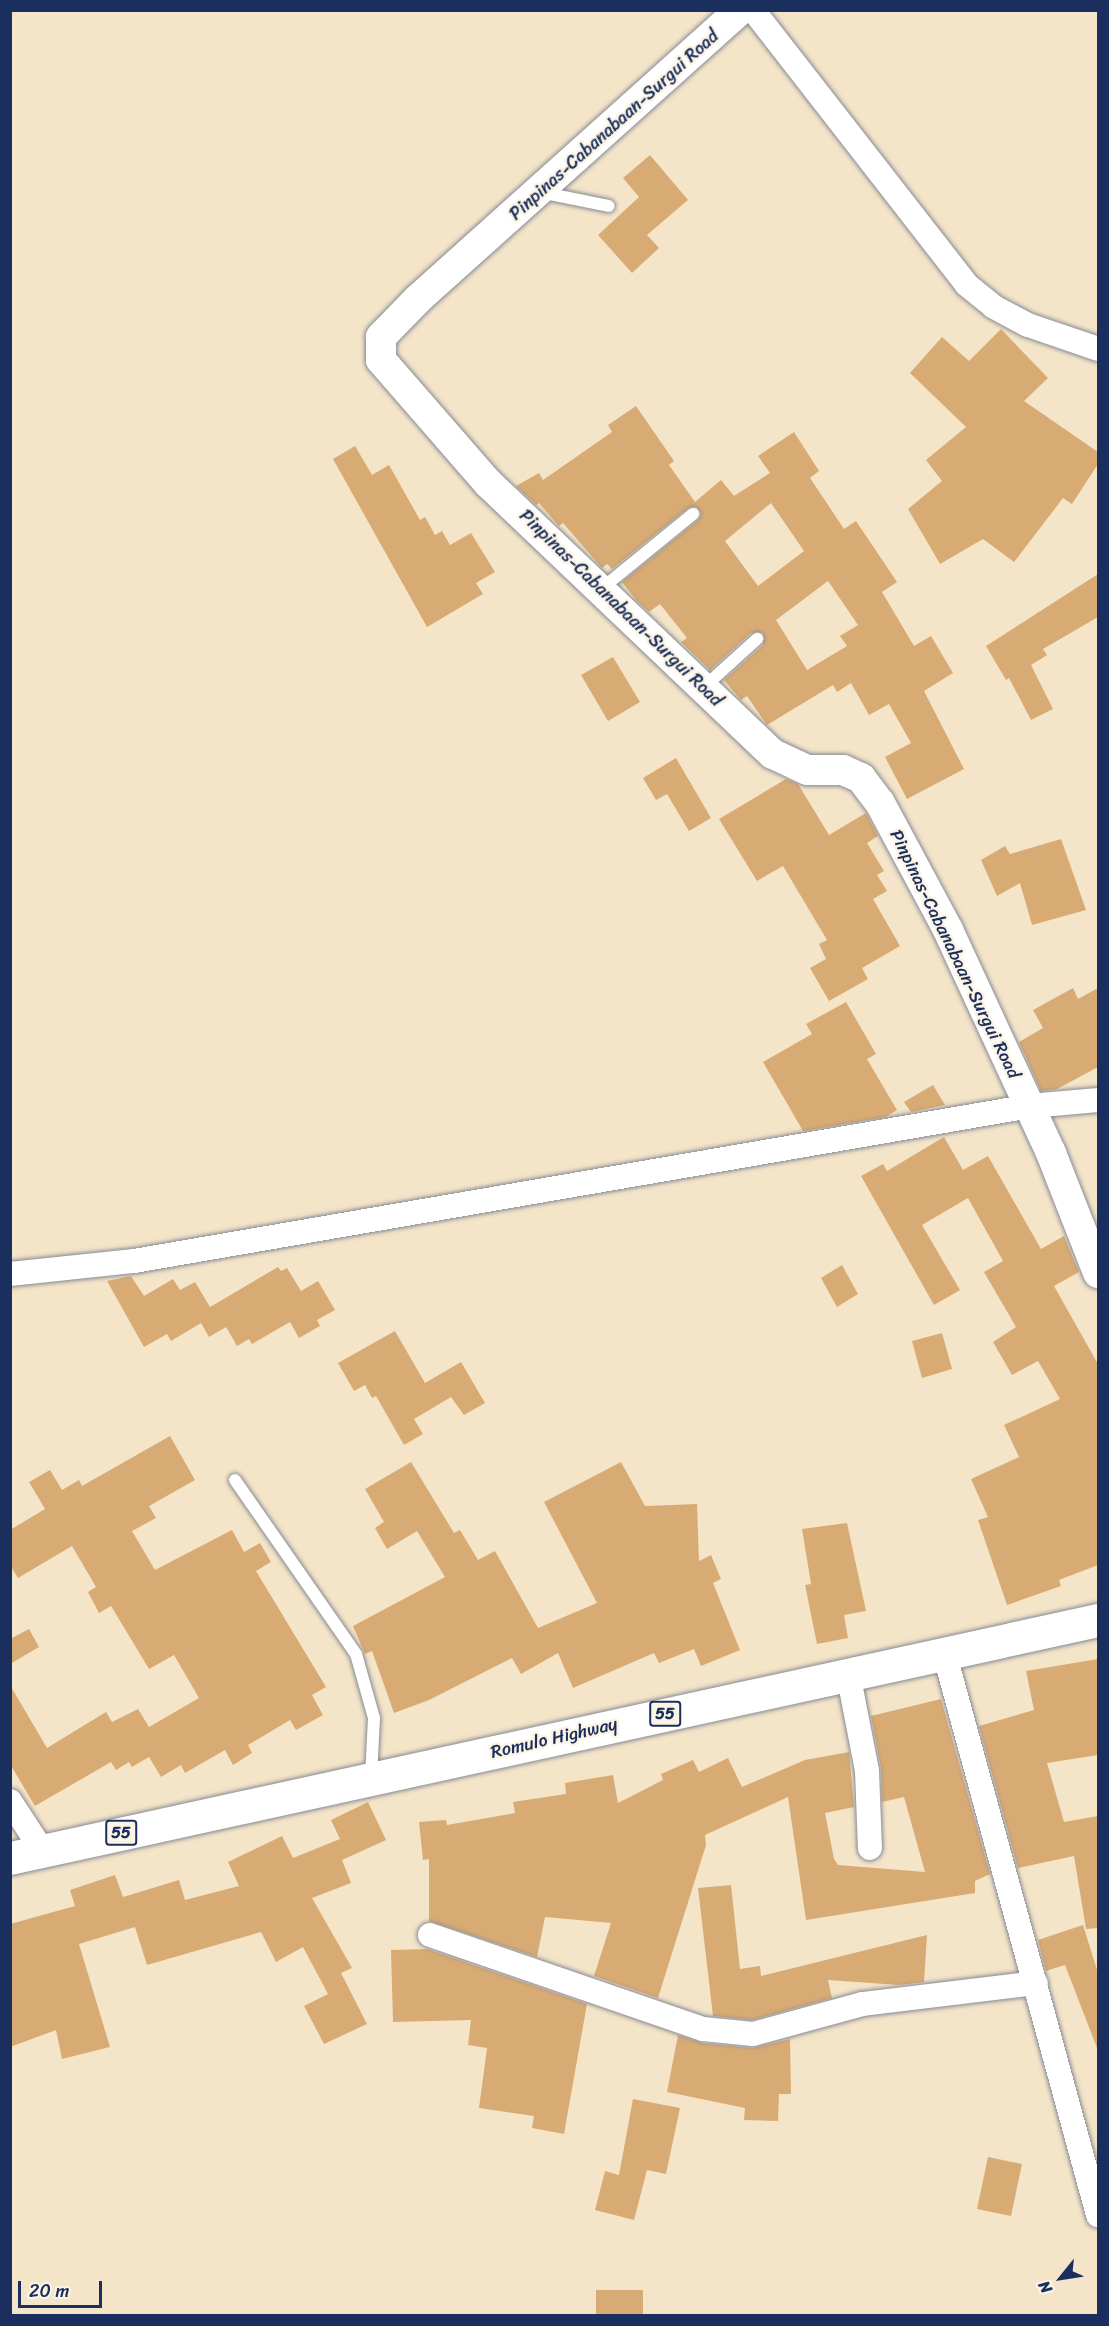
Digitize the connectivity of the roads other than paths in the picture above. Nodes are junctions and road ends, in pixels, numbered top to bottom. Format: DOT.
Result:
graph roads {
  1 [pos="740,10"];
  2 [pos="753,10"];
  3 [pos="539,192"];
  4 [pos="609,206"];
  5 [pos="1098,349"];
  6 [pos="693,514"];
  7 [pos="601,589"];
  8 [pos="757,639"];
  9 [pos="704,687"];
  10 [pos="1098,1100"];
  11 [pos="1030,1106"];
  12 [pos="1098,1273"];
  13 [pos="10,1274"];
  14 [pos="234,1480"];
  15 [pos="1098,1620"];
  16 [pos="944,1652"];
  17 [pos="848,1673"];
  18 [pos="370,1779"];
  19 [pos="10,1801"];
  20 [pos="870,1848"];
  21 [pos="42,1850"];
  22 [pos="10,1858"];
  23 [pos="430,1935"];
  24 [pos="1036,1983"];
  25 [pos="1098,2215"];
  1 -- 3 [label="street, Pinpinas-Cabanabaan-Surgui Road"];
  2 -- 5 [label="street"];
  3 -- 4 [label="lane"];
  3 -- 7 [label="street, Pinpinas-Cabanabaan-Surgui Road"];
  6 -- 7 [label="lane"];
  7 -- 9 [label="street, Pinpinas-Cabanabaan-Surgui Road"];
  8 -- 9 [label="lane"];
  9 -- 11 [label="street, Pinpinas-Cabanabaan-Surgui Road"];
  10 -- 11 [label="street"];
  11 -- 12 [label="street, Pinpinas-Cabanabaan-Surgui Road"];
  11 -- 13 [label="street"];
  14 -- 18 [label="lane"];
  15 -- 16 [label="highway, Romulo Highway / 55"];
  16 -- 17 [label="highway, Romulo Highway / 55"];
  16 -- 24 [label="street"];
  17 -- 18 [label="highway, Romulo Highway / 55"];
  17 -- 20 [label="street"];
  18 -- 21 [label="highway, Romulo Highway / 55"];
  19 -- 21 [label="street"];
  21 -- 22 [label="highway, Romulo Highway / 55"];
  23 -- 24 [label="street"];
  24 -- 25 [label="street"];
}
